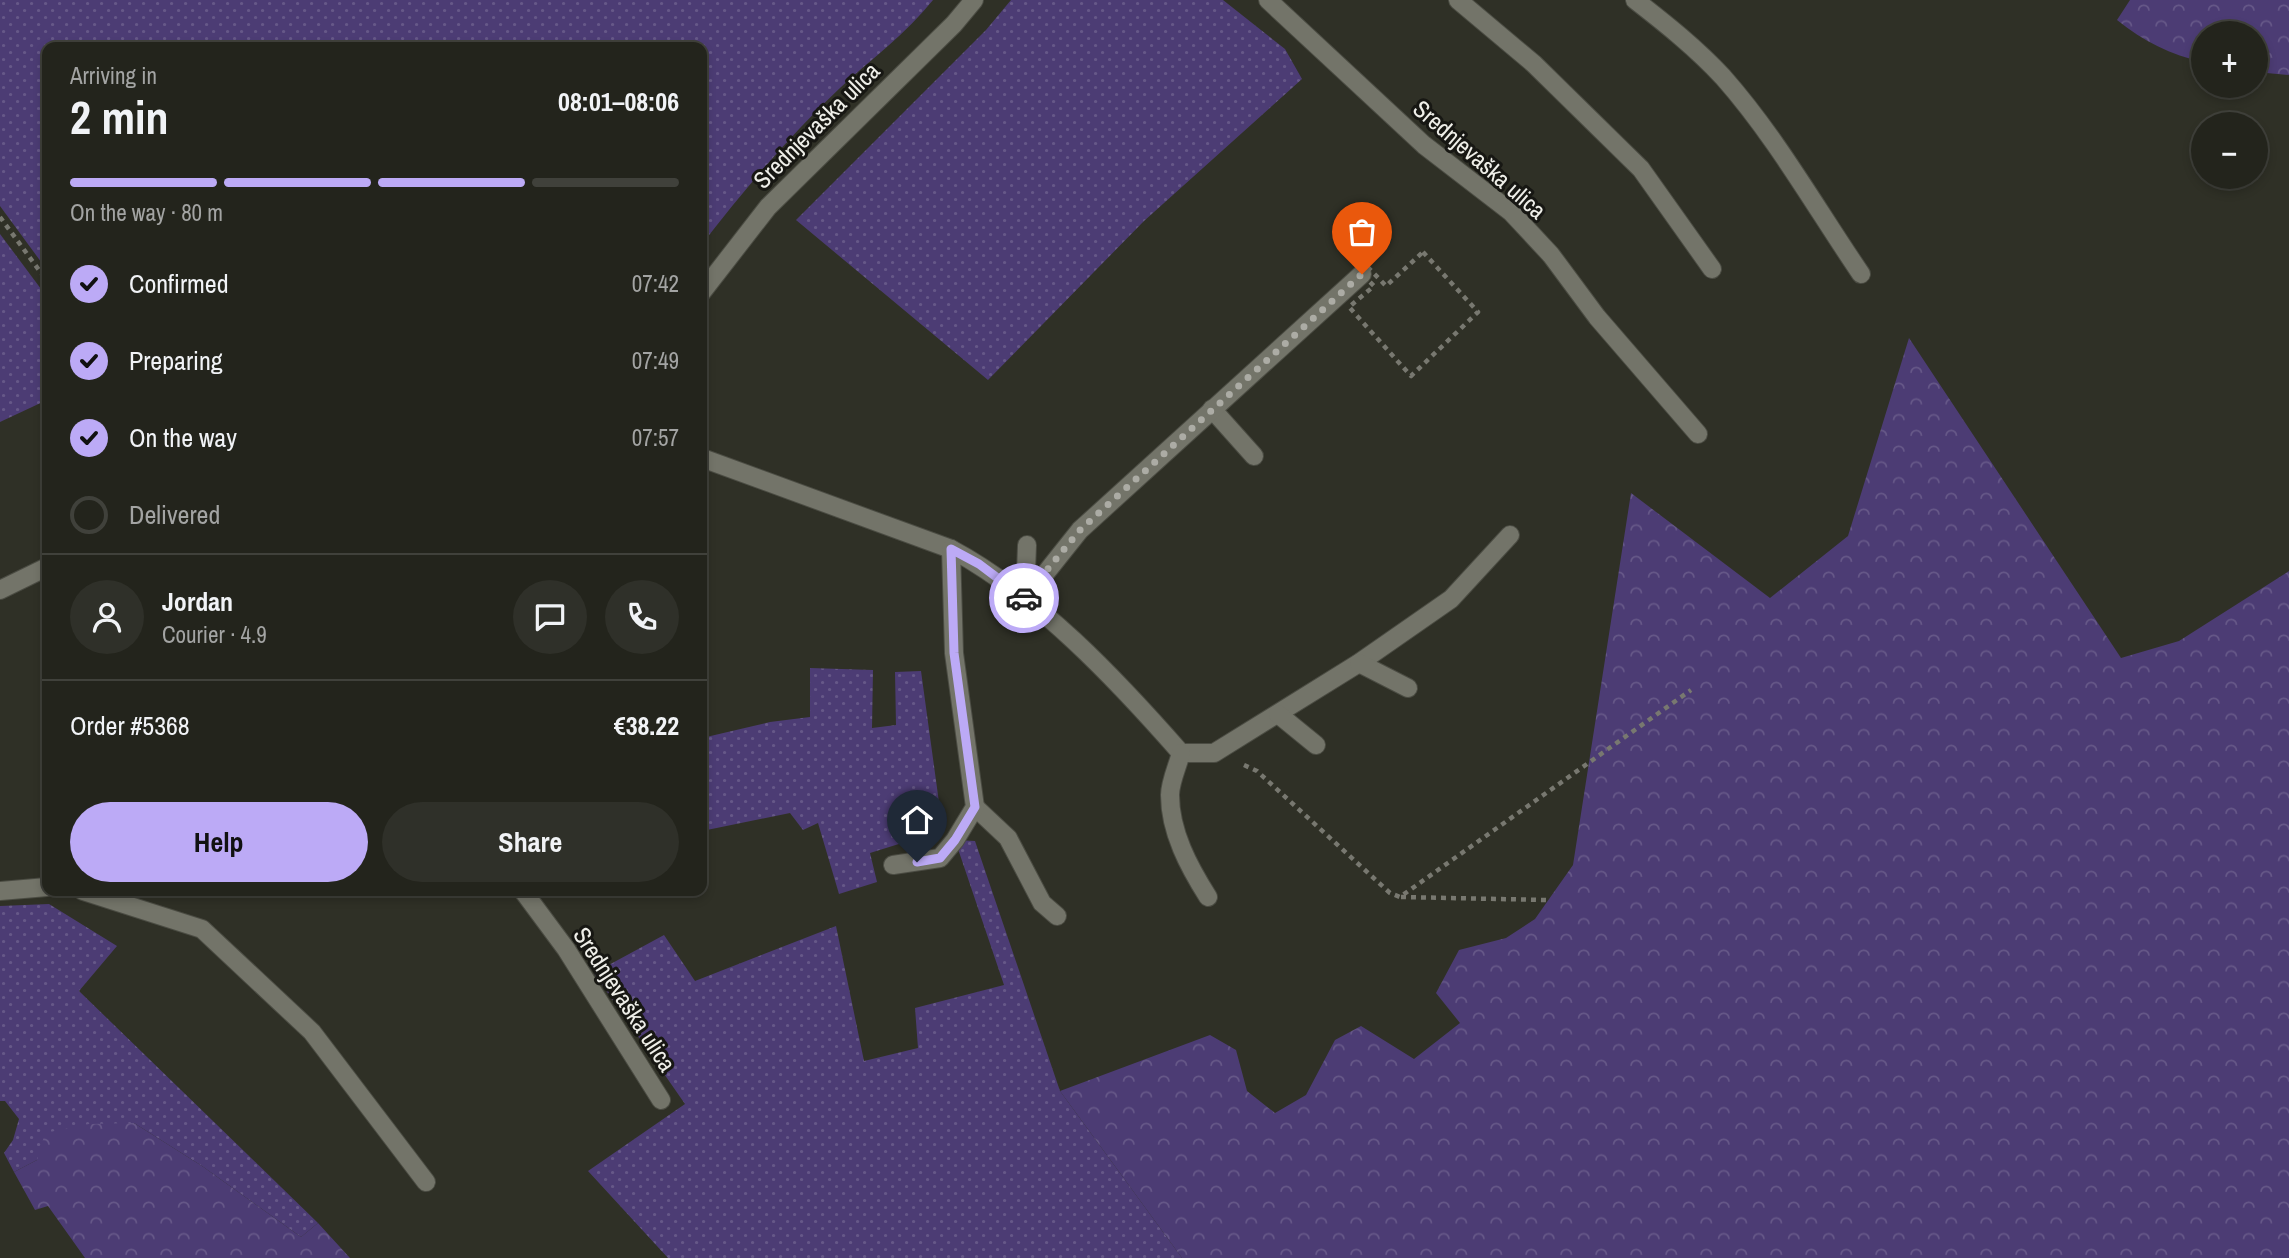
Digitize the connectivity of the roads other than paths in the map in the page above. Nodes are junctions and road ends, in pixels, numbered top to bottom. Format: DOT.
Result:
graph roads {
  1 [pos="974,0"];
  2 [pos="1268,0"];
  3 [pos="1458,0"];
  4 [pos="1635,0"];
  5 [pos="1712,270"];
  6 [pos="1362,274"];
  7 [pos="1861,274"];
  8 [pos="707,286"];
  9 [pos="1212,409"];
  10 [pos="1698,434"];
  11 [pos="1254,457"];
  12 [pos="707,460"];
  13 [pos="1510,534"];
  14 [pos="1027,545"];
  15 [pos="951,549"];
  16 [pos="42,569"];
  17 [pos="0,590"];
  18 [pos="1025,599"];
  19 [pos="1359,663"];
  20 [pos="1408,688"];
  21 [pos="1278,714"];
  22 [pos="1316,745"];
  23 [pos="1181,752"];
  24 [pos="975,807"];
  25 [pos="893,865"];
  26 [pos="42,887"];
  27 [pos="0,891"];
  28 [pos="99,896"];
  29 [pos="527,896"];
  30 [pos="1208,897"];
  31 [pos="1057,916"];
  32 [pos="661,1100"];
  33 [pos="426,1182"];
  1 -- 8 [label="street, Srednjevaška ulica"];
  2 -- 10 [label="street, Srednjevaška ulica"];
  3 -- 5 [label="street"];
  4 -- 7 [label="street"];
  6 -- 9 [label="street"];
  9 -- 11 [label="street"];
  9 -- 18 [label="street"];
  12 -- 15 [label="street"];
  13 -- 19 [label="street"];
  14 -- 18 [label="street"];
  15 -- 18 [label="street"];
  15 -- 24 [label="street"];
  16 -- 17 [label="street"];
  18 -- 23 [label="street"];
  19 -- 20 [label="street"];
  19 -- 21 [label="street"];
  21 -- 22 [label="street"];
  21 -- 23 [label="street"];
  23 -- 30 [label="street"];
  24 -- 25 [label="street"];
  24 -- 31 [label="street"];
  26 -- 27 [label="street"];
  28 -- 33 [label="street"];
  29 -- 32 [label="street, Srednjevaška ulica"];
}
